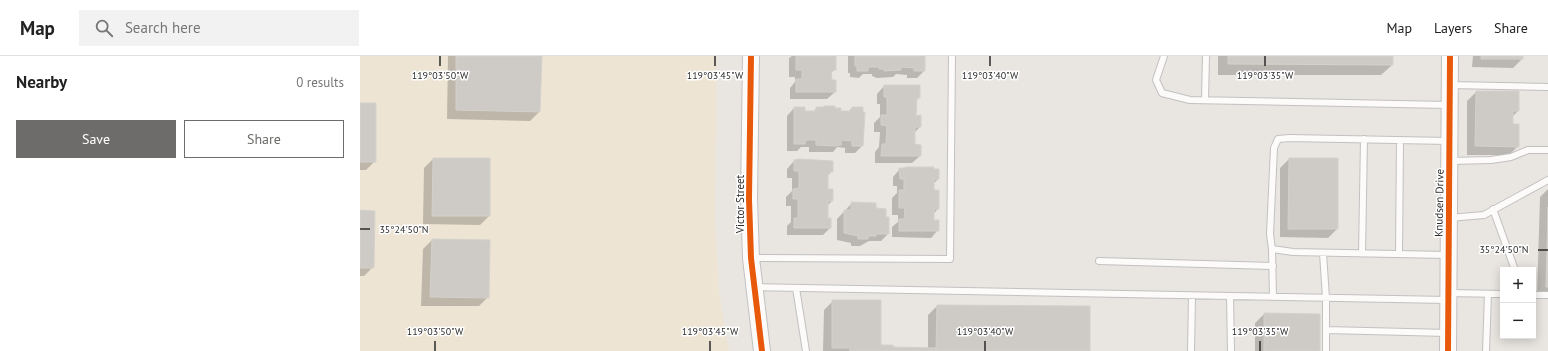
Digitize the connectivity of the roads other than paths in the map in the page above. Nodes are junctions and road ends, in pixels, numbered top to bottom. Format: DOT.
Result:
graph roads {
  1 [pos="751,56"];
  2 [pos="952,56"];
  3 [pos="1164,56"];
  4 [pos="1206,56"];
  5 [pos="1450,56"];
  6 [pos="1450,85"];
  7 [pos="1548,88"];
  8 [pos="1205,100"];
  9 [pos="1450,105"];
  10 [pos="1364,139"];
  11 [pos="1400,140"];
  12 [pos="1450,141"];
  13 [pos="1548,150"];
  14 [pos="1450,161"];
  15 [pos="1548,180"];
  16 [pos="1493,209"];
  17 [pos="1449,218"];
  18 [pos="1272,249"];
  19 [pos="1323,253"];
  20 [pos="1362,254"];
  21 [pos="1399,254"];
  22 [pos="1449,255"];
  23 [pos="751,258"];
  24 [pos="1099,261"];
  25 [pos="1273,266"];
  26 [pos="1515,267"];
  27 [pos="754,287"];
  28 [pos="796,288"];
  29 [pos="1488,294"];
  30 [pos="1500,294"];
  31 [pos="1536,295"];
  32 [pos="1548,295"];
  33 [pos="1192,296"];
  34 [pos="1230,296"];
  35 [pos="1273,297"];
  36 [pos="1448,297"];
  37 [pos="1326,298"];
  38 [pos="1326,330"];
  39 [pos="1448,333"];
  40 [pos="762,351"];
  41 [pos="806,351"];
  42 [pos="1192,351"];
  43 [pos="1231,351"];
  44 [pos="1326,351"];
  45 [pos="1448,351"];
  46 [pos="1486,351"];
  1 -- 23 [label="street, Victor Street"];
  2 -- 23 [label="lane"];
  3 -- 8 [label="lane"];
  4 -- 8 [label="lane"];
  5 -- 6 [label="street, Knudsen Drive"];
  6 -- 7 [label="lane"];
  6 -- 9 [label="street, Knudsen Drive"];
  8 -- 9 [label="lane"];
  9 -- 12 [label="street, Knudsen Drive"];
  10 -- 11 [label="lane"];
  10 -- 18 [label="lane"];
  10 -- 20 [label="lane"];
  11 -- 12 [label="lane"];
  11 -- 21 [label="lane"];
  12 -- 14 [label="street, Knudsen Drive"];
  13 -- 14 [label="lane"];
  14 -- 17 [label="street, Knudsen Drive"];
  15 -- 16 [label="lane"];
  16 -- 17 [label="lane"];
  16 -- 26 [label="lane"];
  17 -- 22 [label="street, Knudsen Drive"];
  18 -- 19 [label="lane"];
  18 -- 25 [label="lane"];
  19 -- 20 [label="lane"];
  19 -- 37 [label="lane"];
  20 -- 21 [label="lane"];
  21 -- 22 [label="lane"];
  22 -- 36 [label="street, Knudsen Drive"];
  23 -- 27 [label="street, Victor Street"];
  24 -- 25 [label="lane"];
  25 -- 35 [label="lane"];
  27 -- 28 [label="lane"];
  27 -- 40 [label="street, Victor Street"];
  28 -- 33 [label="lane"];
  28 -- 41 [label="lane"];
  29 -- 30 [label="lane"];
  29 -- 36 [label="lane"];
  29 -- 46 [label="lane"];
  31 -- 32 [label="lane"];
  33 -- 34 [label="lane"];
  33 -- 42 [label="lane"];
  34 -- 35 [label="lane"];
  34 -- 43 [label="lane"];
  35 -- 37 [label="lane"];
  36 -- 37 [label="lane"];
  36 -- 39 [label="street, Knudsen Drive"];
  37 -- 38 [label="lane"];
  38 -- 39 [label="lane"];
  38 -- 44 [label="lane"];
  39 -- 45 [label="street, Knudsen Drive"];
}
